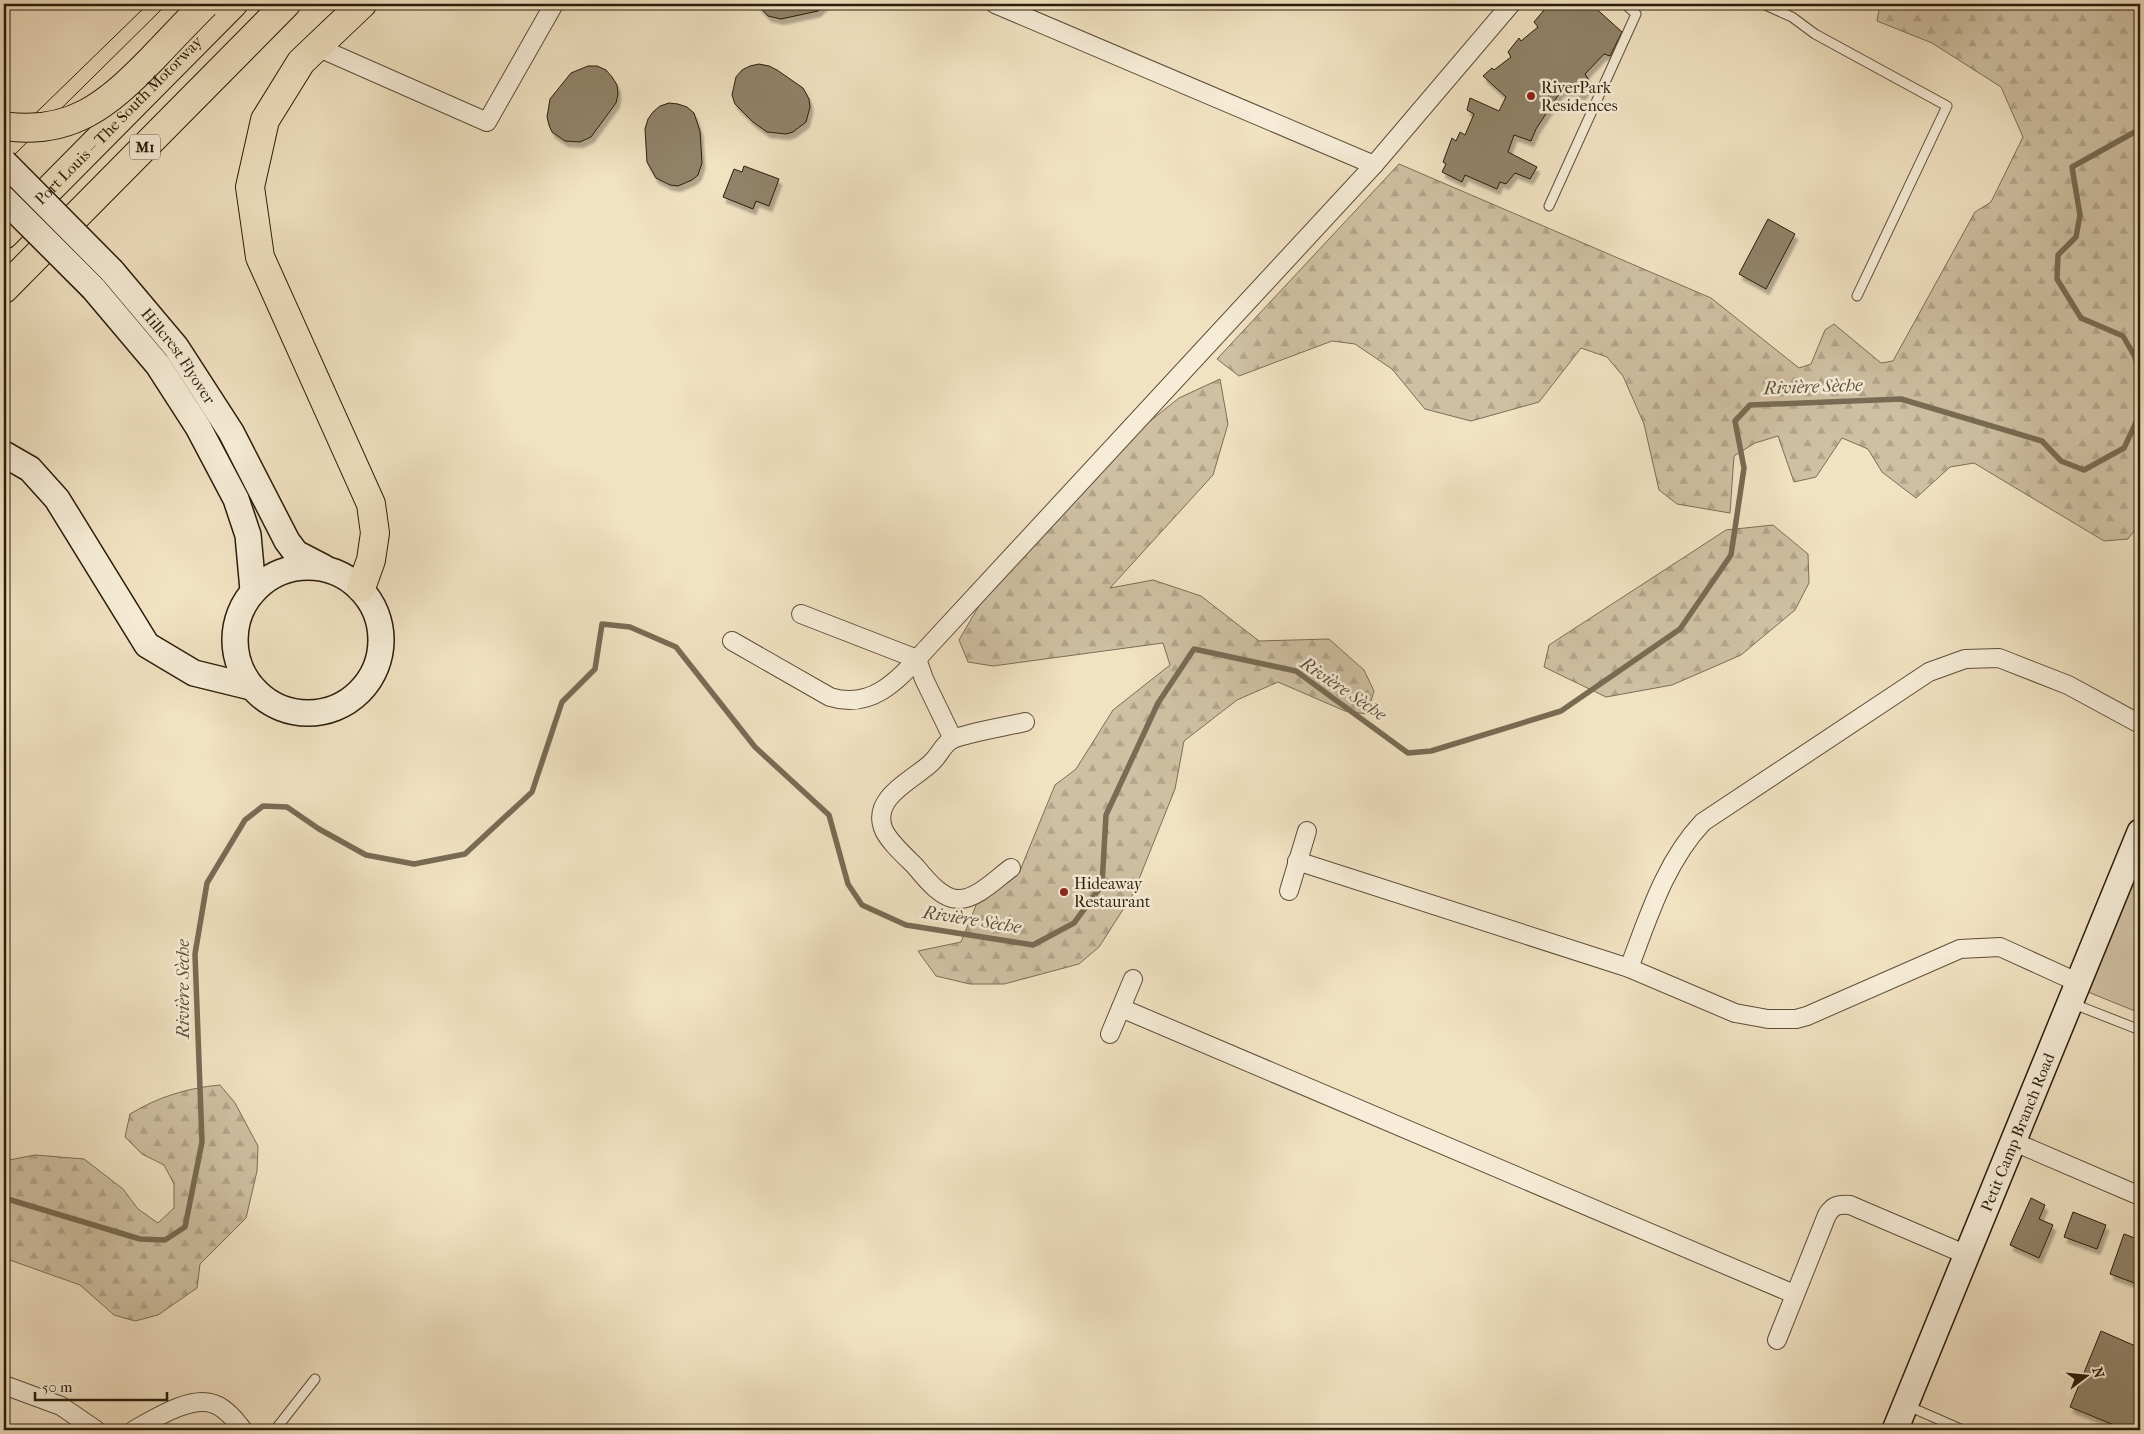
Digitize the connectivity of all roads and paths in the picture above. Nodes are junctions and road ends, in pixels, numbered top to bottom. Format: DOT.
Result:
graph roads {
  1 [pos="205,4"];
  2 [pos="233,4"];
  3 [pos="286,4"];
  4 [pos="362,4"];
  5 [pos="554,4"];
  6 [pos="995,4"];
  7 [pos="1511,4"];
  8 [pos="1625,4"];
  9 [pos="1762,4"];
  10 [pos="317,47"];
  11 [pos="4,126"];
  12 [pos="4,162"];
  13 [pos="1374,165"];
  14 [pos="4,199"];
  15 [pos="1549,206"];
  16 [pos="4,235"];
  17 [pos="4,289"];
  18 [pos="1857,296"];
  19 [pos="4,454"];
  20 [pos="323,567"];
  21 [pos="361,588"];
  22 [pos="253,590"];
  23 [pos="801,614"];
  24 [pos="732,641"];
  25 [pos="917,659"];
  26 [pos="251,687"];
  27 [pos="1025,722"];
  28 [pos="2140,724"];
  29 [pos="953,739"];
  30 [pos="1307,830"];
  31 [pos="2140,832"];
  32 [pos="1297,861"];
  33 [pos="1011,868"];
  34 [pos="1289,891"];
  35 [pos="1628,968"];
  36 [pos="1133,980"];
  37 [pos="2073,992"];
  38 [pos="1121,1008"];
  39 [pos="2140,1030"];
  40 [pos="1110,1034"];
  41 [pos="2012,1141"];
  42 [pos="2140,1196"];
  43 [pos="1966,1254"];
  44 [pos="1794,1294"];
  45 [pos="1777,1340"];
  46 [pos="315,1379"];
  47 [pos="4,1386"];
  48 [pos="1905,1405"];
  49 [pos="96,1430"];
  50 [pos="134,1430"];
  51 [pos="243,1430"];
  52 [pos="275,1430"];
  53 [pos="1895,1430"];
  54 [pos="1963,1430"];
  1 -- 11 [label="highway, bridge"];
  2 -- 16 [label="highway, Port Louis – The South Motorway / M1"];
  3 -- 17 [label="highway, M1"];
  4 -- 10 [label="highway"];
  5 -- 10 [label="street"];
  6 -- 13 [label="street"];
  7 -- 13 [label="street"];
  8 -- 15 [label="lane"];
  9 -- 18 [label="lane"];
  10 -- 21 [label="highway"];
  12 -- 20 [label="main road, Hillcrest Flyover, bridge"];
  13 -- 25 [label="street"];
  14 -- 22 [label="main road, Hillcrest Flyover, bridge"];
  19 -- 26 [label="main road"];
  20 -- 21 [label="main road"];
  20 -- 22 [label="main road"];
  21 -- 26 [label="main road"];
  22 -- 26 [label="main road"];
  23 -- 25 [label="street"];
  24 -- 25 [label="street"];
  25 -- 29 [label="street"];
  27 -- 29 [label="street"];
  28 -- 35 [label="street"];
  29 -- 33 [label="street"];
  30 -- 32 [label="street"];
  31 -- 37 [label="main road, Petit Camp Branch Road"];
  32 -- 34 [label="street"];
  32 -- 35 [label="street"];
  35 -- 37 [label="street"];
  36 -- 38 [label="street"];
  37 -- 39 [label="lane"];
  37 -- 41 [label="main road, Petit Camp Branch Road"];
  38 -- 40 [label="street"];
  38 -- 44 [label="street"];
  41 -- 42 [label="street"];
  41 -- 43 [label="main road, Petit Camp Branch Road"];
  43 -- 44 [label="street"];
  43 -- 48 [label="main road, Petit Camp Branch Road"];
  44 -- 45 [label="street"];
  46 -- 52 [label="lane"];
  47 -- 49 [label="street"];
  48 -- 53 [label="main road, Petit Camp Branch Road"];
  48 -- 54 [label="lane"];
  50 -- 51 [label="street"];
}
